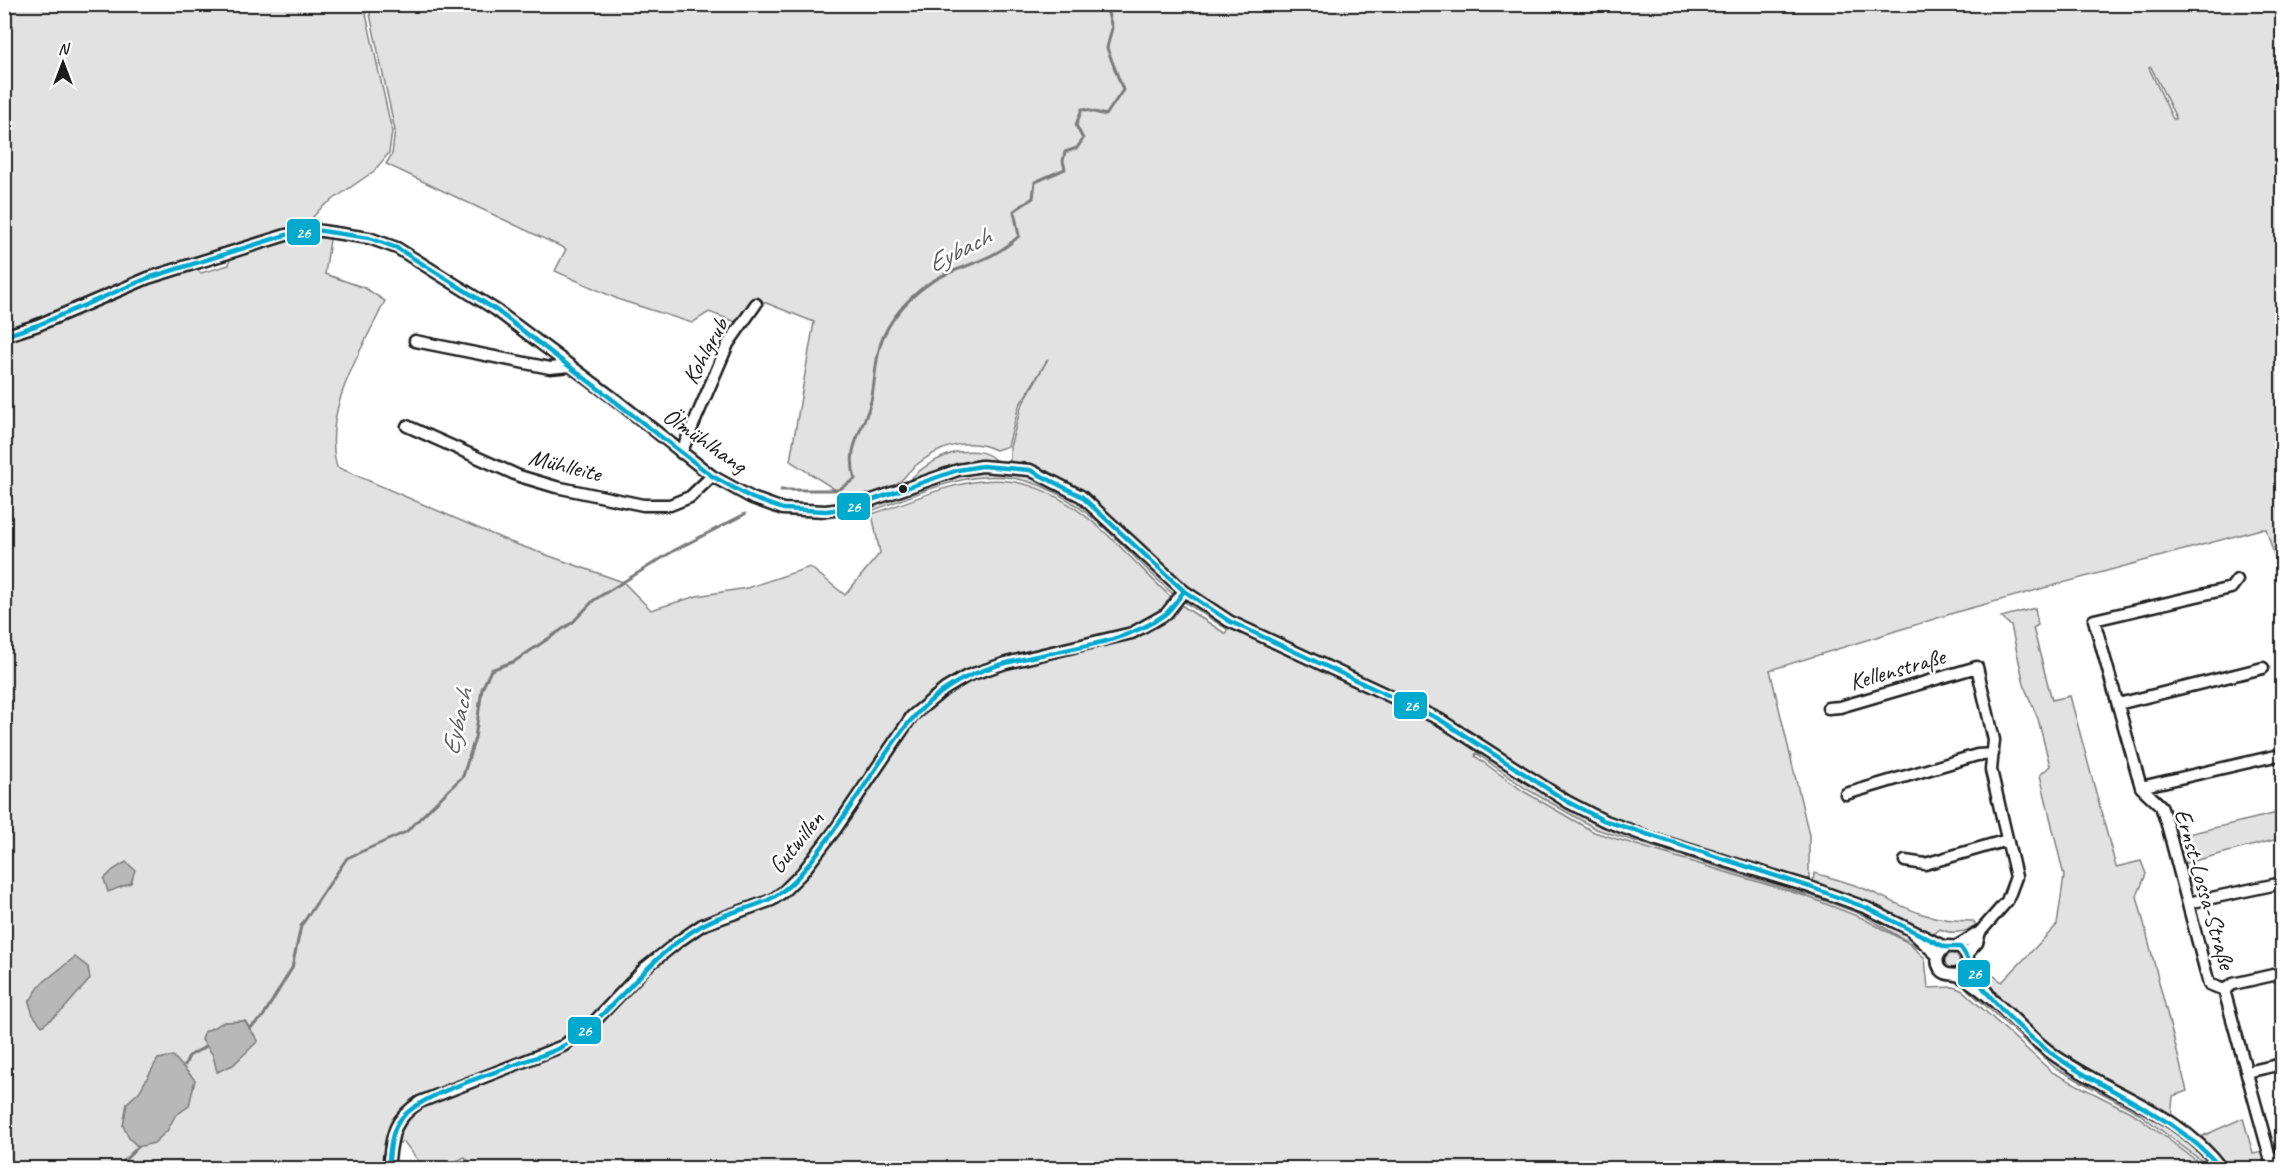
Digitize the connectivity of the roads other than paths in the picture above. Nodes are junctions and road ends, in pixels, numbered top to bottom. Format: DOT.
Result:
graph roads {
  1 [pos="756,304"];
  2 [pos="4,336"];
  3 [pos="415,341"];
  4 [pos="570,366"];
  5 [pos="407,426"];
  6 [pos="681,453"];
  7 [pos="712,476"];
  8 [pos="2237,580"];
  9 [pos="1184,591"];
  10 [pos="2263,668"];
  11 [pos="2118,704"];
  12 [pos="1828,708"];
  13 [pos="1993,754"];
  14 [pos="2275,756"];
  15 [pos="2141,787"];
  16 [pos="1846,794"];
  17 [pos="2007,840"];
  18 [pos="1905,861"];
  19 [pos="2283,884"];
  20 [pos="2188,903"];
  21 [pos="1980,932"];
  22 [pos="1957,946"];
  23 [pos="1941,952"];
  24 [pos="1967,959"];
  25 [pos="2283,973"];
  26 [pos="1956,975"];
  27 [pos="2224,990"];
  28 [pos="1990,998"];
  29 [pos="2283,1064"];
  30 [pos="2247,1072"];
  31 [pos="2283,1156"];
  32 [pos="2271,1164"];
  33 [pos="388,1168"];
  34 [pos="2221,1168"];
  1 -- 6 [label="street, Kohlgrub"];
  2 -- 4 [label="street, Ölmühlhang"];
  3 -- 4 [label="street"];
  4 -- 6 [label="street, Ölmühlhang"];
  5 -- 7 [label="street, Mühlleite"];
  6 -- 7 [label="street, Ölmühlhang"];
  7 -- 9 [label="street, Ölmühlhang"];
  8 -- 11 [label="street, Ernst-Lossa-Straße"];
  9 -- 23 [label="street, Ölmühlhang"];
  9 -- 33 [label="street, Gutwillen"];
  10 -- 11 [label="street"];
  11 -- 15 [label="street, Ernst-Lossa-Straße"];
  12 -- 13 [label="street, Kellenstraße"];
  13 -- 16 [label="street"];
  13 -- 17 [label="street"];
  14 -- 15 [label="street"];
  15 -- 20 [label="street, Ernst-Lossa-Straße"];
  17 -- 18 [label="street"];
  17 -- 21 [label="street"];
  19 -- 20 [label="street"];
  20 -- 27 [label="street, Ernst-Lossa-Straße"];
  21 -- 22 [label="street"];
  21 -- 24 [label="street"];
  22 -- 23 [label="street"];
  22 -- 24 [label="street"];
  23 -- 26 [label="street"];
  24 -- 26 [label="street"];
  24 -- 28 [label="street"];
  25 -- 27 [label="street"];
  26 -- 28 [label="street"];
  27 -- 30 [label="street, Ernst-Lossa-Straße"];
  28 -- 34 [label="street"];
  29 -- 30 [label="street"];
  30 -- 32 [label="street, Ernst-Lossa-Straße"];
  31 -- 32 [label="street"];
}
